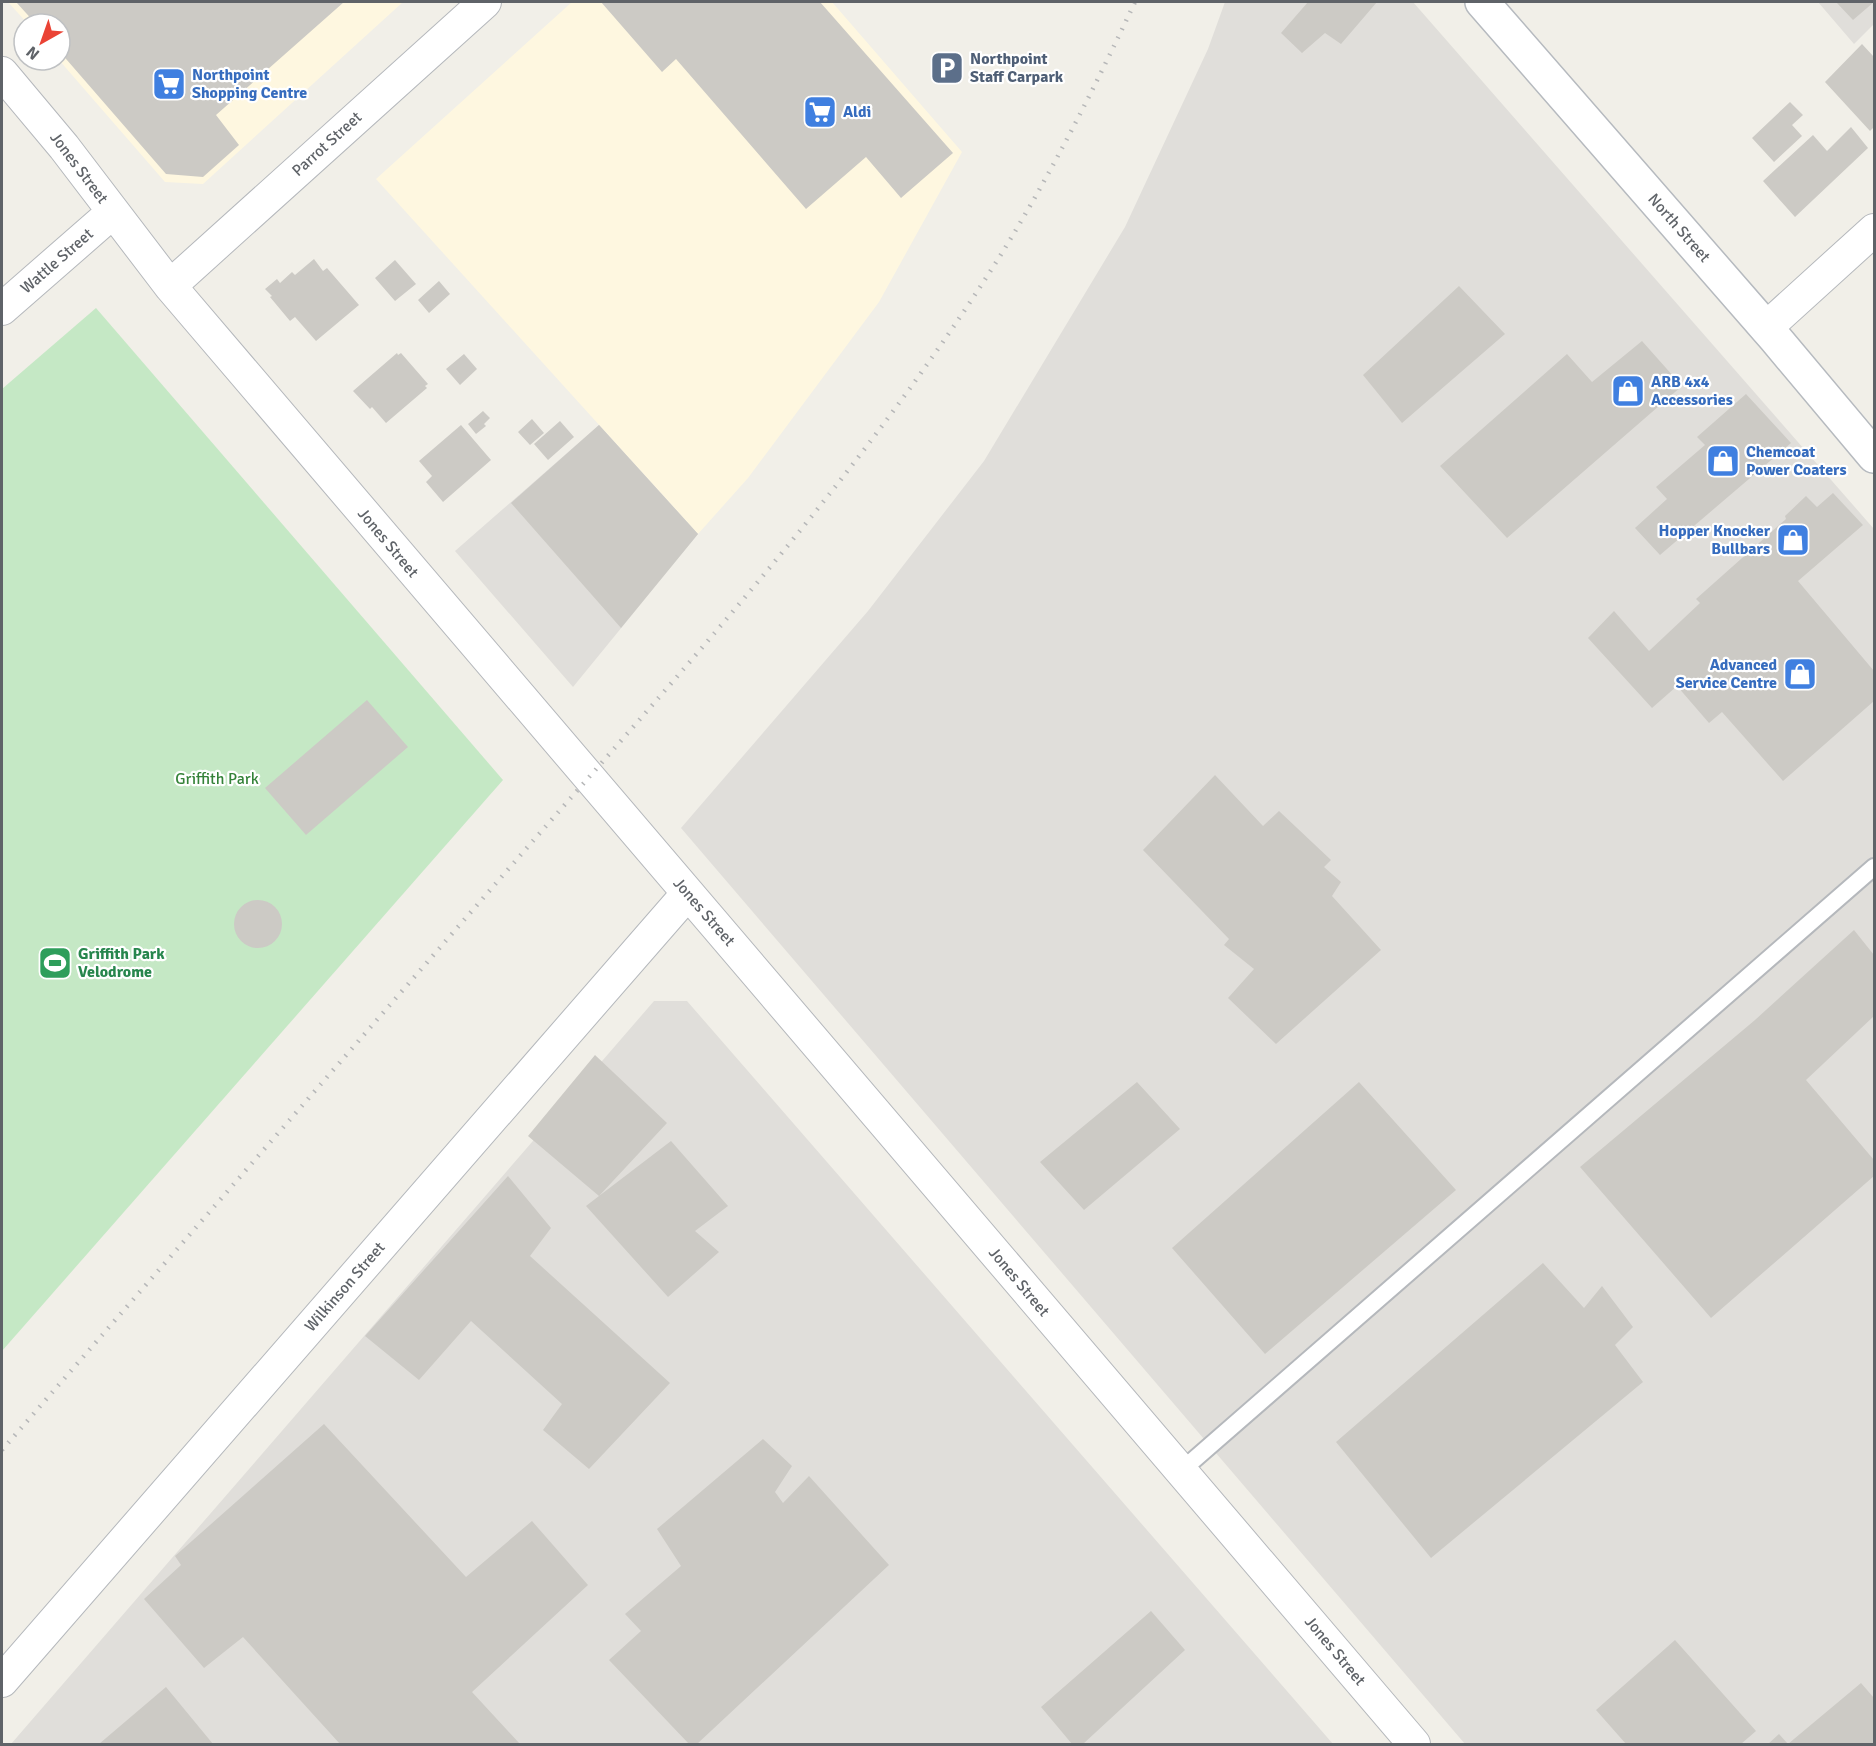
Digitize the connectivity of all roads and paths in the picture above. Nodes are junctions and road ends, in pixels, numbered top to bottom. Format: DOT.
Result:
graph roads {
  1 [pos="485,2"];
  2 [pos="1482,2"];
  3 [pos="2,73"];
  4 [pos="113,212"];
  5 [pos="1875,230"];
  6 [pos="170,286"];
  7 [pos="2,309"];
  8 [pos="1766,328"];
  9 [pos="1875,456"];
  10 [pos="1875,867"];
  11 [pos="688,893"];
  12 [pos="1181,1471"];
  13 [pos="2,1681"];
  14 [pos="1414,1744"];
  1 -- 6 [label="street, Parrot Street"];
  2 -- 8 [label="street, North Street"];
  3 -- 4 [label="street, Jones Street"];
  4 -- 6 [label="street, Jones Street"];
  4 -- 7 [label="street, Wattle Street"];
  5 -- 8 [label="street"];
  6 -- 11 [label="street, Jones Street"];
  8 -- 9 [label="street, North Street"];
  10 -- 12 [label="lane"];
  11 -- 12 [label="street, Jones Street"];
  11 -- 13 [label="street, Wilkinson Street"];
  12 -- 14 [label="street, Jones Street"];
}
